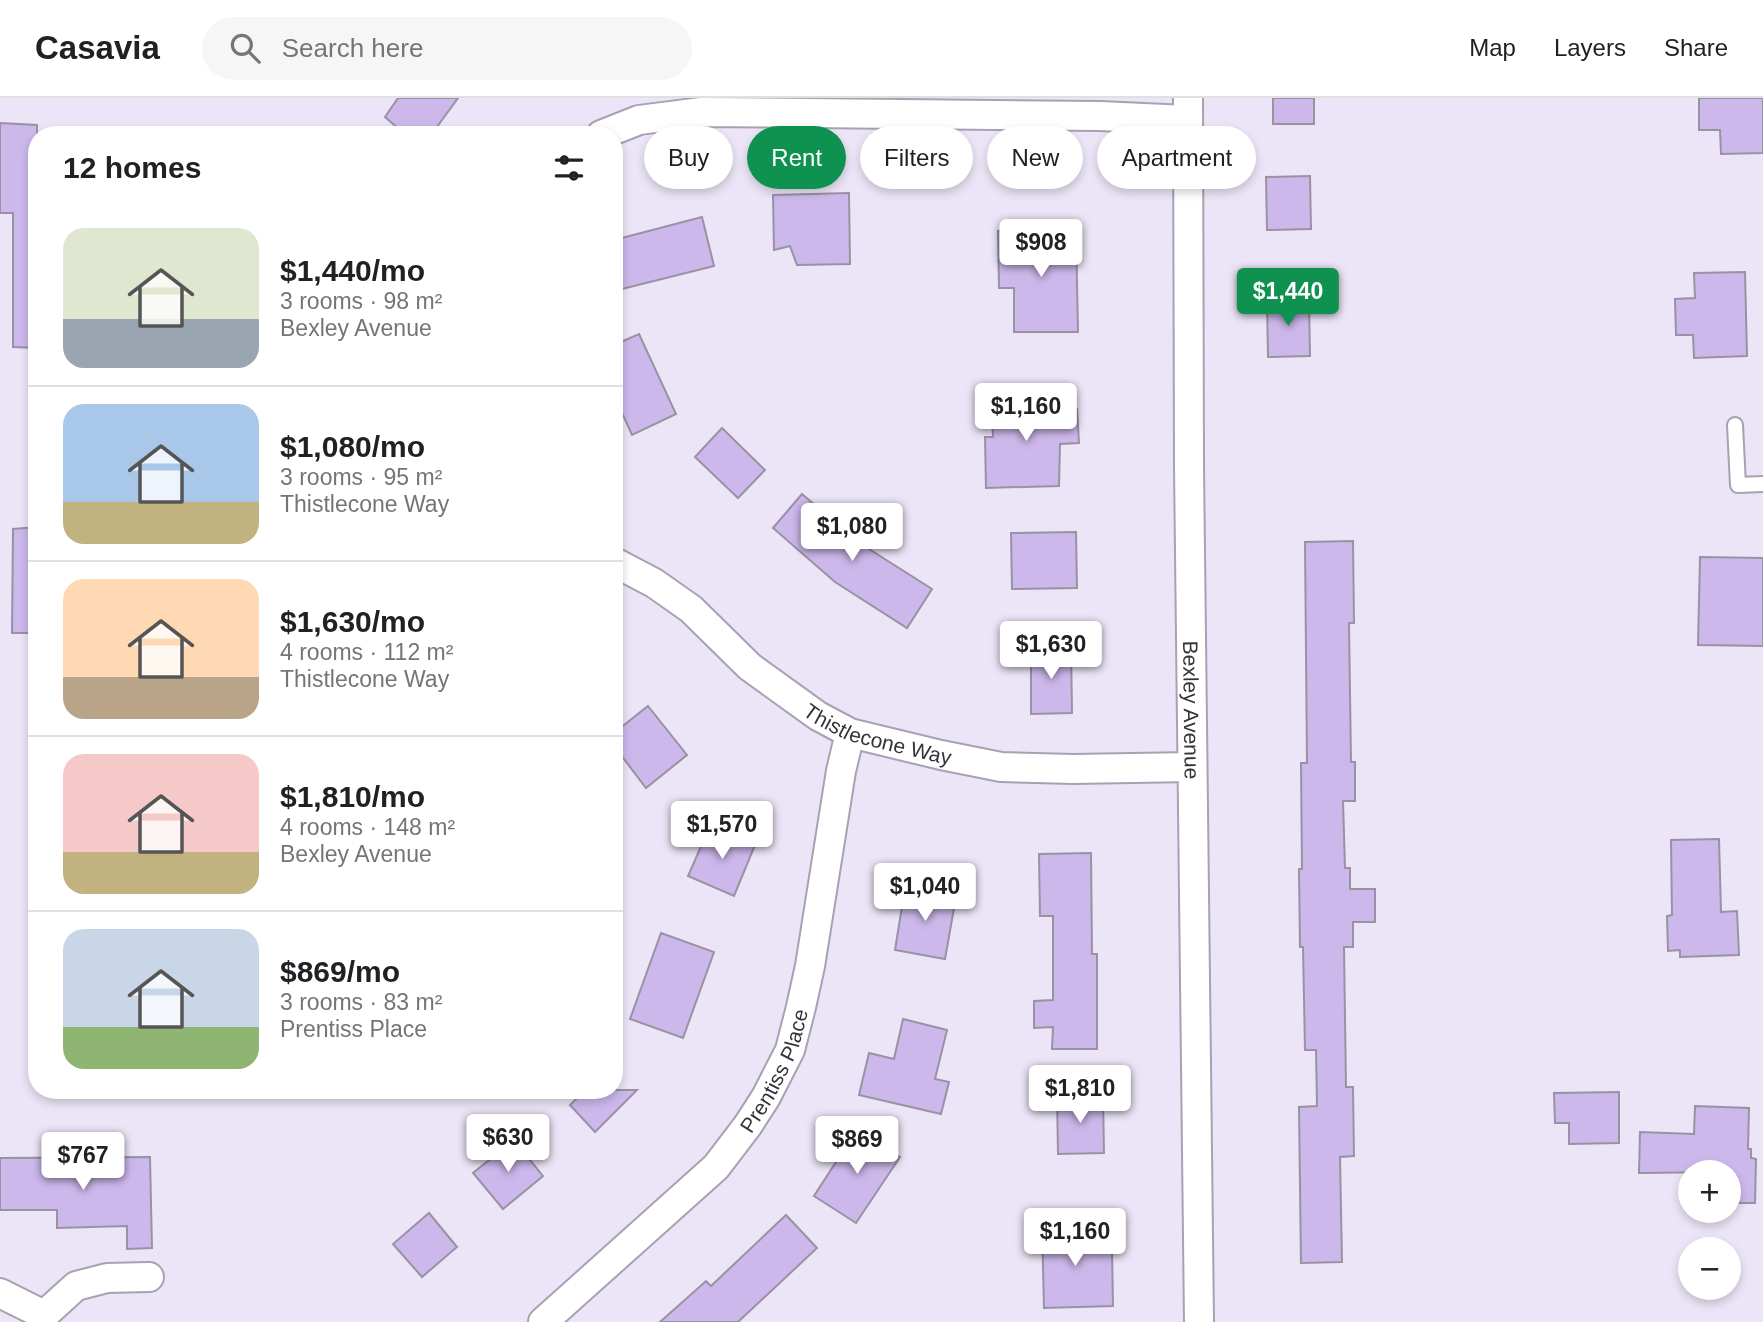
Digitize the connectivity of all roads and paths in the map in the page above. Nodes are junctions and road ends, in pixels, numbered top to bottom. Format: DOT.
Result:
graph roads {
  1 [pos="1187,109"];
  2 [pos="623,126"];
  3 [pos="1735,425"];
  4 [pos="1763,484"];
  5 [pos="623,567"];
  6 [pos="850,733"];
  7 [pos="1192,767"];
  8 [pos="149,1277"];
  9 [pos="0,1293"];
  10 [pos="42,1318"];
  11 [pos="543,1322"];
  12 [pos="1199,1322"];
  1 -- 2 [label="street"];
  1 -- 7 [label="street, Bexley Avenue"];
  3 -- 4 [label="lane"];
  5 -- 6 [label="street, Thistlecone Way"];
  6 -- 7 [label="street, Thistlecone Way"];
  6 -- 11 [label="street, Prentiss Place"];
  7 -- 12 [label="street, Bexley Avenue"];
  8 -- 10 [label="street"];
  9 -- 10 [label="street"];
}
